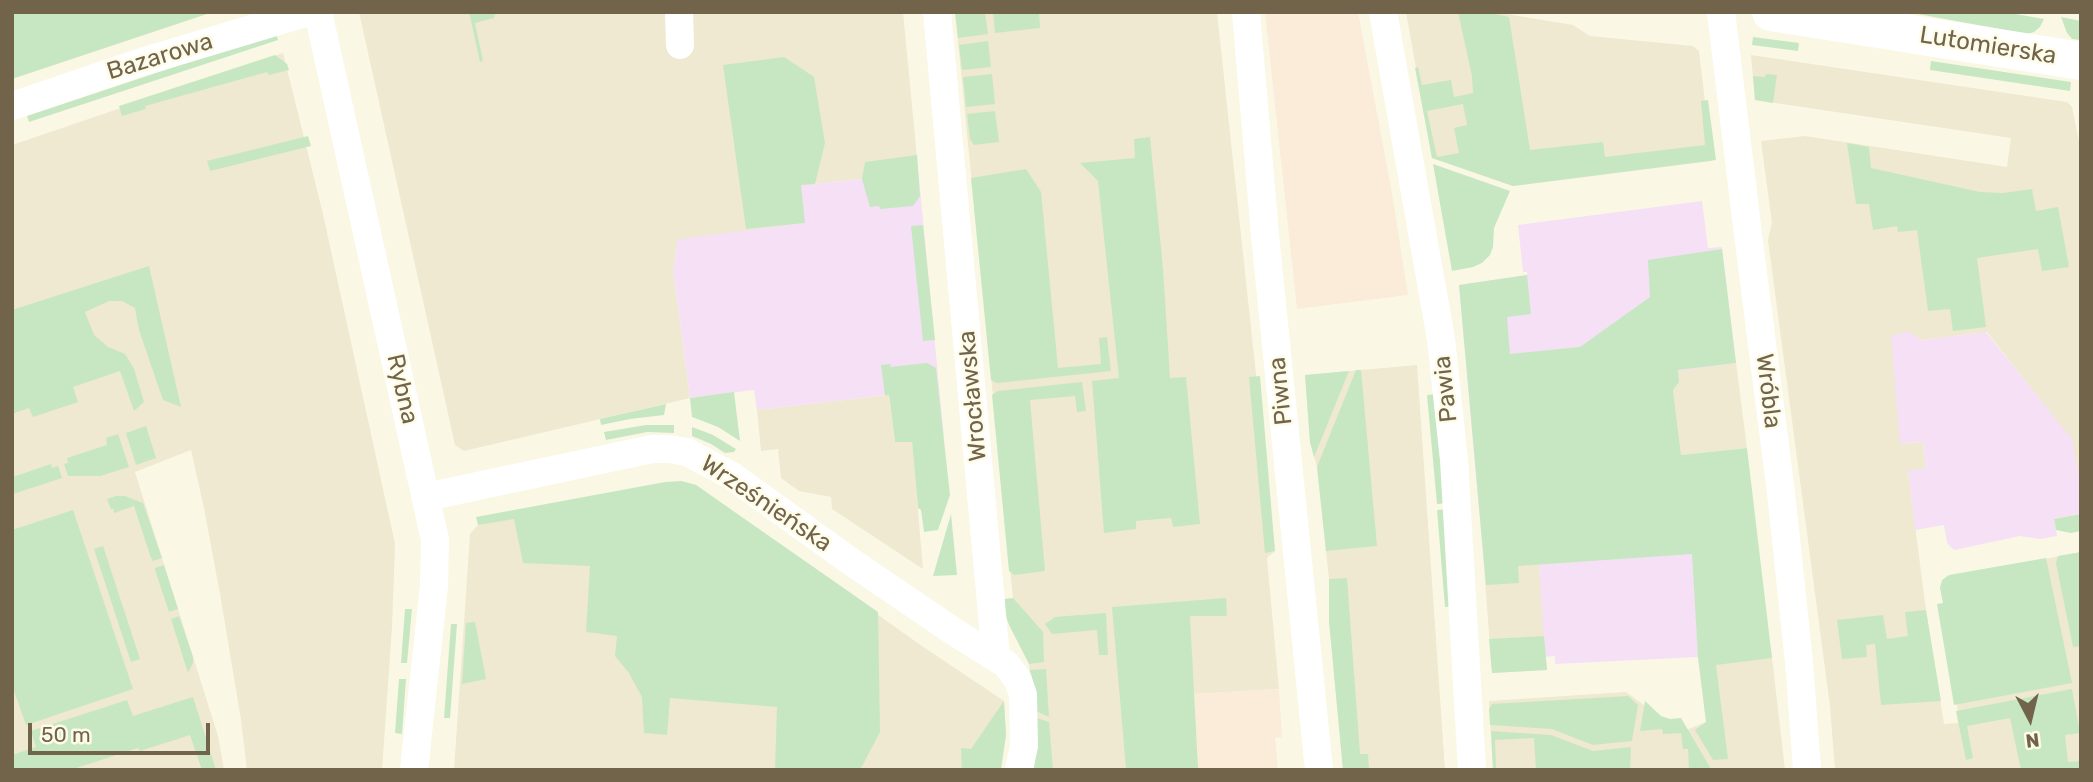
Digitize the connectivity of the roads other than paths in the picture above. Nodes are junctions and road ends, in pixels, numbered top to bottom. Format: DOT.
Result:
graph roads {
  1 [pos="308,12"];
  2 [pos="318,12"];
  3 [pos="679,12"];
  4 [pos="937,12"];
  5 [pos="1246,12"];
  6 [pos="1383,12"];
  7 [pos="1721,12"];
  8 [pos="1771,12"];
  9 [pos="680,45"];
  10 [pos="2081,61"];
  11 [pos="12,106"];
  12 [pos="426,497"];
  13 [pos="996,657"];
  14 [pos="414,770"];
  15 [pos="1019,770"];
  16 [pos="1320,770"];
  17 [pos="1472,770"];
  18 [pos="1807,770"];
  1 -- 11 [label="street, Bazarowa"];
  2 -- 12 [label="street, Rybna"];
  3 -- 9 [label="street"];
  4 -- 13 [label="street, Wrocławska"];
  5 -- 16 [label="street, Piwna"];
  6 -- 17 [label="street, Pawia"];
  7 -- 18 [label="street, Wróbla"];
  8 -- 10 [label="main road, Lutomierska"];
  12 -- 13 [label="street, Wrześnieńska"];
  12 -- 14 [label="street, Rybna"];
  13 -- 15 [label="street"];
}
